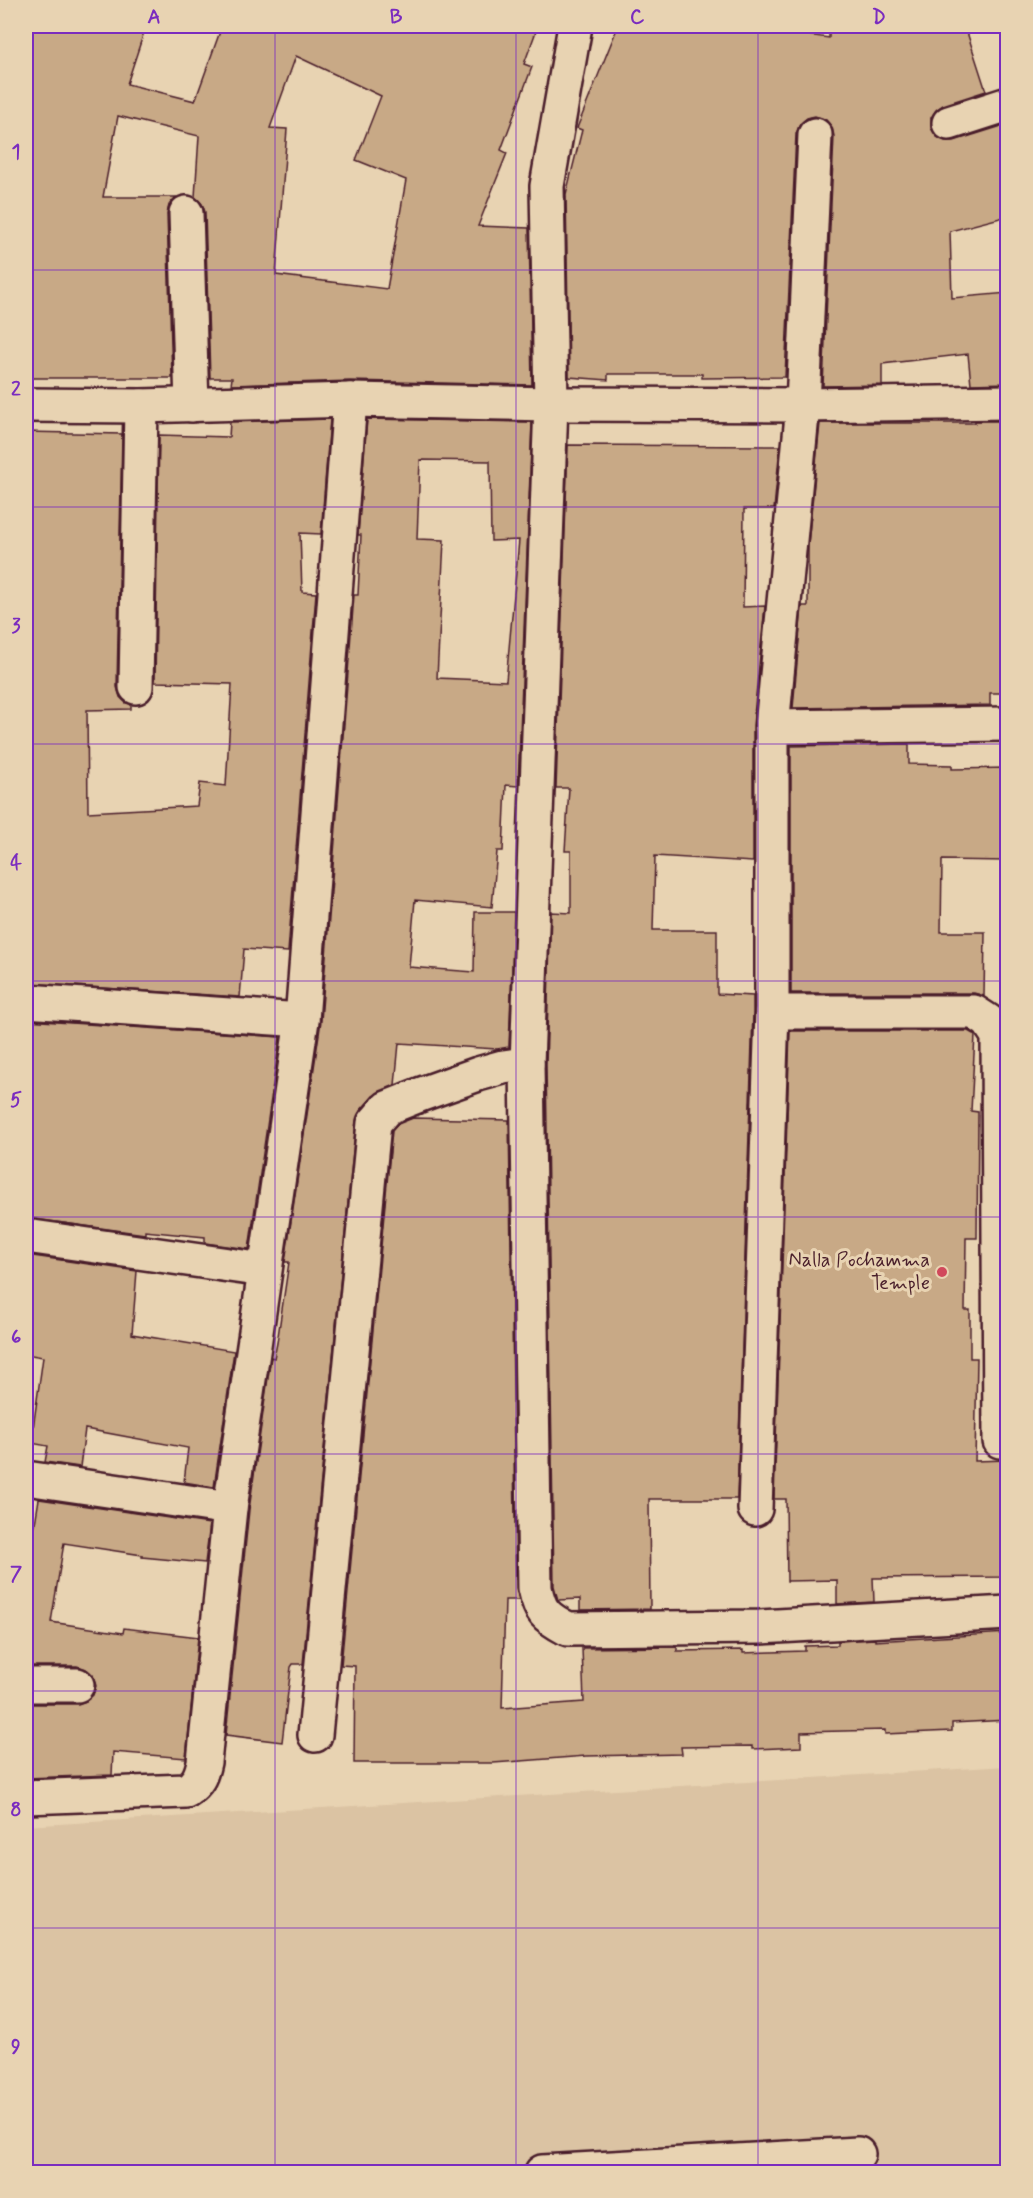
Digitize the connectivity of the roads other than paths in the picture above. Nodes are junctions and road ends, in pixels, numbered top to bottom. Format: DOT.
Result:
graph roads {
  1 [pos="575,26"];
  2 [pos="1008,104"];
  3 [pos="949,123"];
  4 [pos="815,135"];
  5 [pos="186,213"];
  6 [pos="350,400"];
  7 [pos="1008,402"];
  8 [pos="552,404"];
  9 [pos="26,405"];
  10 [pos="192,405"];
  11 [pos="803,405"];
  12 [pos="141,406"];
  13 [pos="136,687"];
  14 [pos="1008,724"];
  15 [pos="772,728"];
  16 [pos="26,1001"];
  17 [pos="772,1012"];
  18 [pos="302,1020"];
  19 [pos="527,1064"];
  20 [pos="26,1236"];
  21 [pos="264,1270"];
  22 [pos="999,1441"];
  23 [pos="26,1478"];
  24 [pos="230,1508"];
  25 [pos="755,1509"];
  26 [pos="1008,1613"];
  27 [pos="26,1685"];
  28 [pos="77,1685"];
  29 [pos="315,1735"];
  30 [pos="26,1797"];
  31 [pos="858,2154"];
  32 [pos="542,2172"];
  1 -- 8 [label="street"];
  2 -- 3 [label="street"];
  4 -- 11 [label="street"];
  5 -- 10 [label="street"];
  6 -- 8 [label="street"];
  6 -- 10 [label="street"];
  6 -- 18 [label="street"];
  7 -- 11 [label="street"];
  8 -- 11 [label="street"];
  8 -- 19 [label="street"];
  9 -- 12 [label="street"];
  10 -- 12 [label="street"];
  11 -- 15 [label="street"];
  12 -- 13 [label="street"];
  14 -- 15 [label="street"];
  15 -- 17 [label="street"];
  16 -- 18 [label="street"];
  17 -- 22 [label="street"];
  17 -- 25 [label="street"];
  18 -- 21 [label="street"];
  19 -- 26 [label="street"];
  19 -- 29 [label="street"];
  20 -- 21 [label="street"];
  21 -- 24 [label="street"];
  23 -- 24 [label="street"];
  24 -- 30 [label="street"];
  27 -- 28 [label="street"];
  31 -- 32 [label="street"];
}
